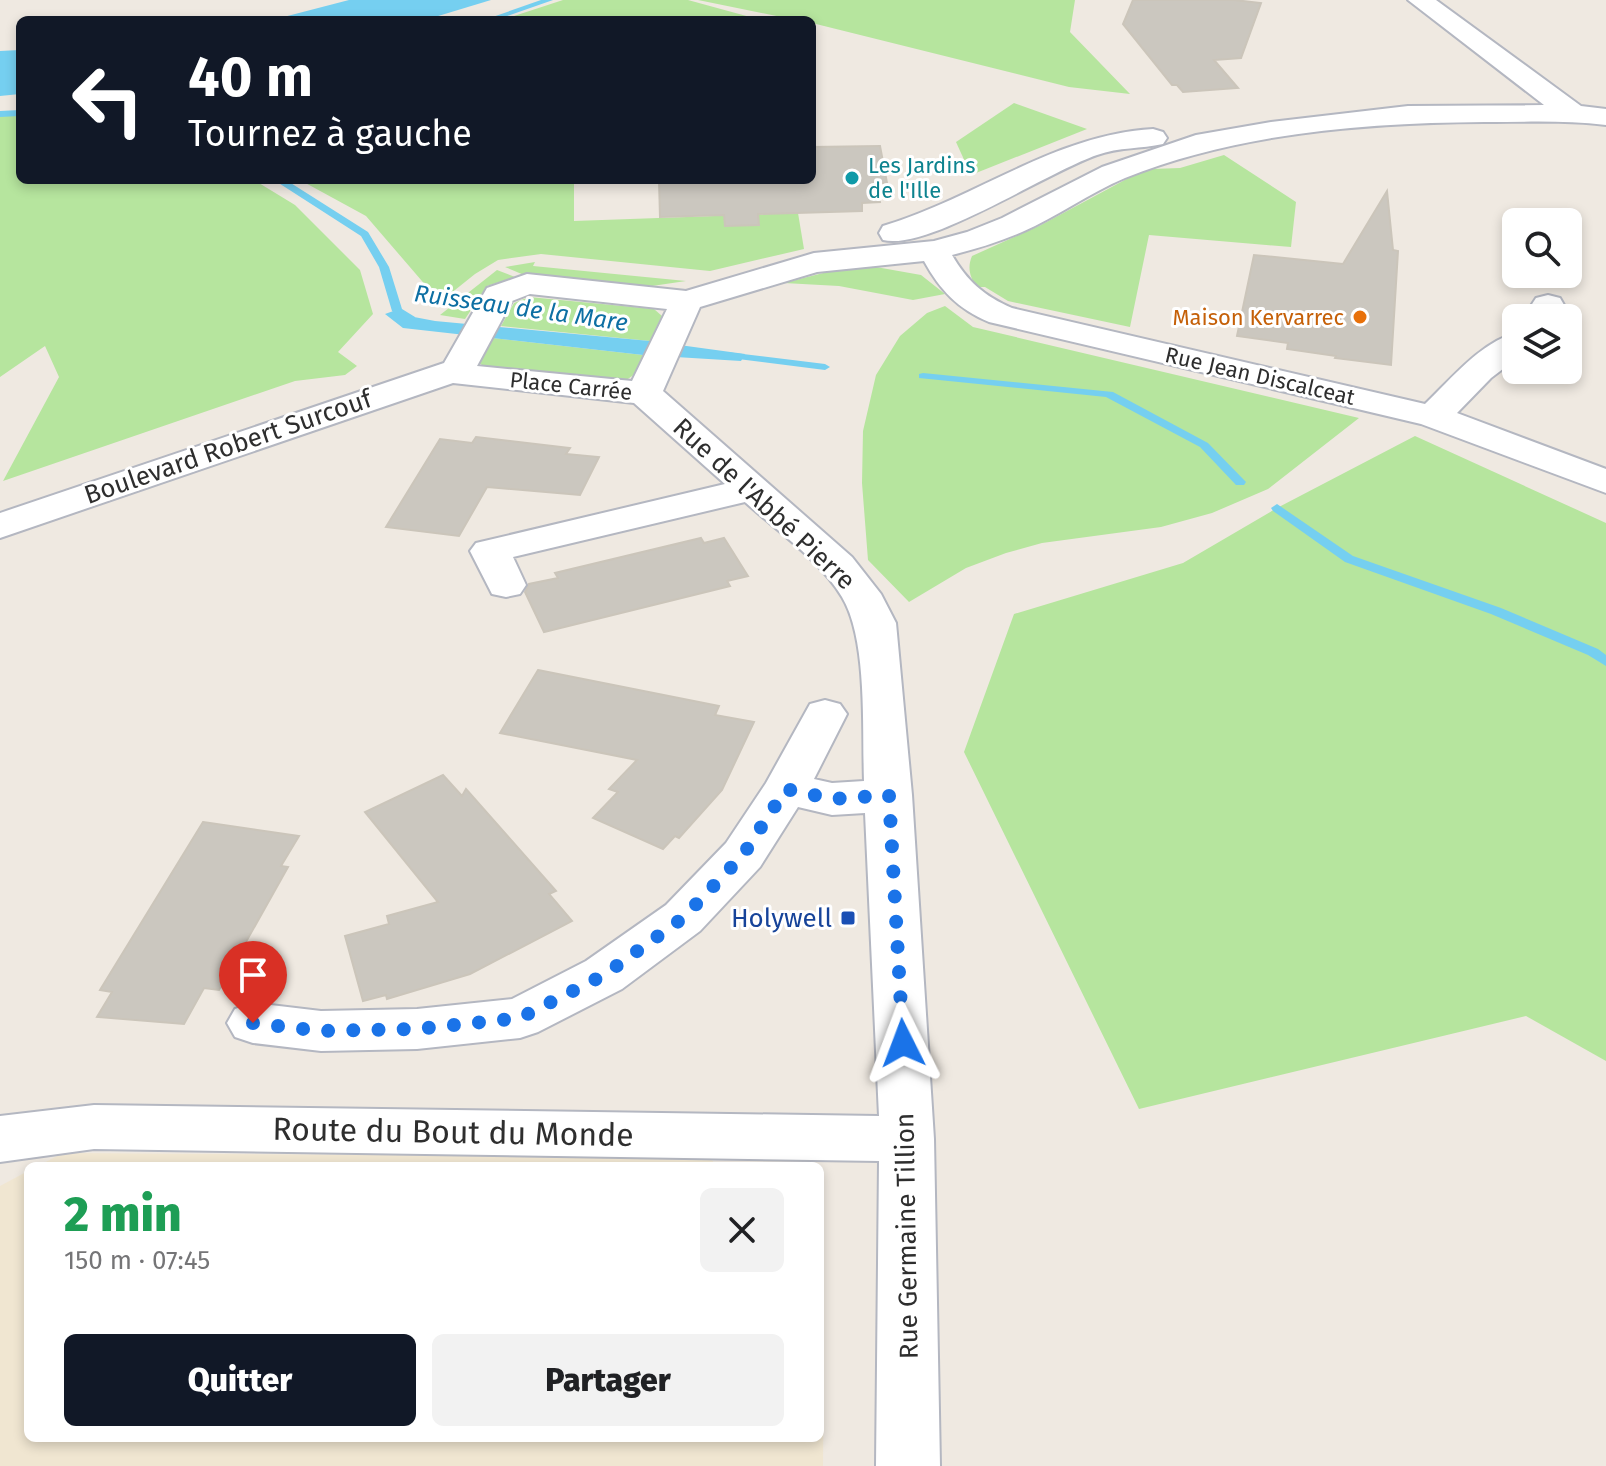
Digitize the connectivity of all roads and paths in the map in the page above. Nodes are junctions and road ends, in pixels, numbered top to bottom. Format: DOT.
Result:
graph roads {
  1 [pos="1420,0"];
  2 [pos="1573,113"];
  3 [pos="1606,117"];
  4 [pos="1196,144"];
  5 [pos="934,250"];
  6 [pos="814,263"];
  7 [pos="682,312"];
  8 [pos="1502,354"];
  9 [pos="461,362"];
  10 [pos="649,383"];
  11 [pos="1433,416"];
  12 [pos="1606,482"];
  13 [pos="753,489"];
  14 [pos="0,526"];
  15 [pos="506,585"];
  16 [pos="875,623"];
  17 [pos="825,714"];
  18 [pos="786,789"];
  19 [pos="889,795"];
  20 [pos="253,1023"];
  21 [pos="0,1139"];
  22 [pos="907,1139"];
  23 [pos="908,1466"];
  1 -- 2 [label="street"];
  2 -- 3 [label="street"];
  2 -- 4 [label="street"];
  4 -- 5 [label="street"];
  4 -- 6 [label="street"];
  5 -- 6 [label="street"];
  5 -- 11 [label="street, Rue Jean Discalceat"];
  6 -- 7 [label="street"];
  7 -- 9 [label="street"];
  7 -- 10 [label="street, Place Carrée"];
  8 -- 11 [label="street"];
  9 -- 10 [label="street, Place Carrée"];
  9 -- 14 [label="street, Boulevard Robert Surcouf"];
  10 -- 13 [label="street, Rue de l'Abbé Pierre"];
  11 -- 12 [label="street, Rue Jean Discalceat"];
  13 -- 15 [label="street"];
  13 -- 16 [label="street, Rue de l'Abbé Pierre"];
  16 -- 19 [label="street, Rue Germaine Tillion"];
  17 -- 18 [label="street"];
  18 -- 19 [label="street"];
  18 -- 20 [label="street"];
  19 -- 22 [label="street, Rue Germaine Tillion"];
  21 -- 22 [label="street, Route du Bout du Monde"];
  22 -- 23 [label="street, Rue Germaine Tillion"];
}
